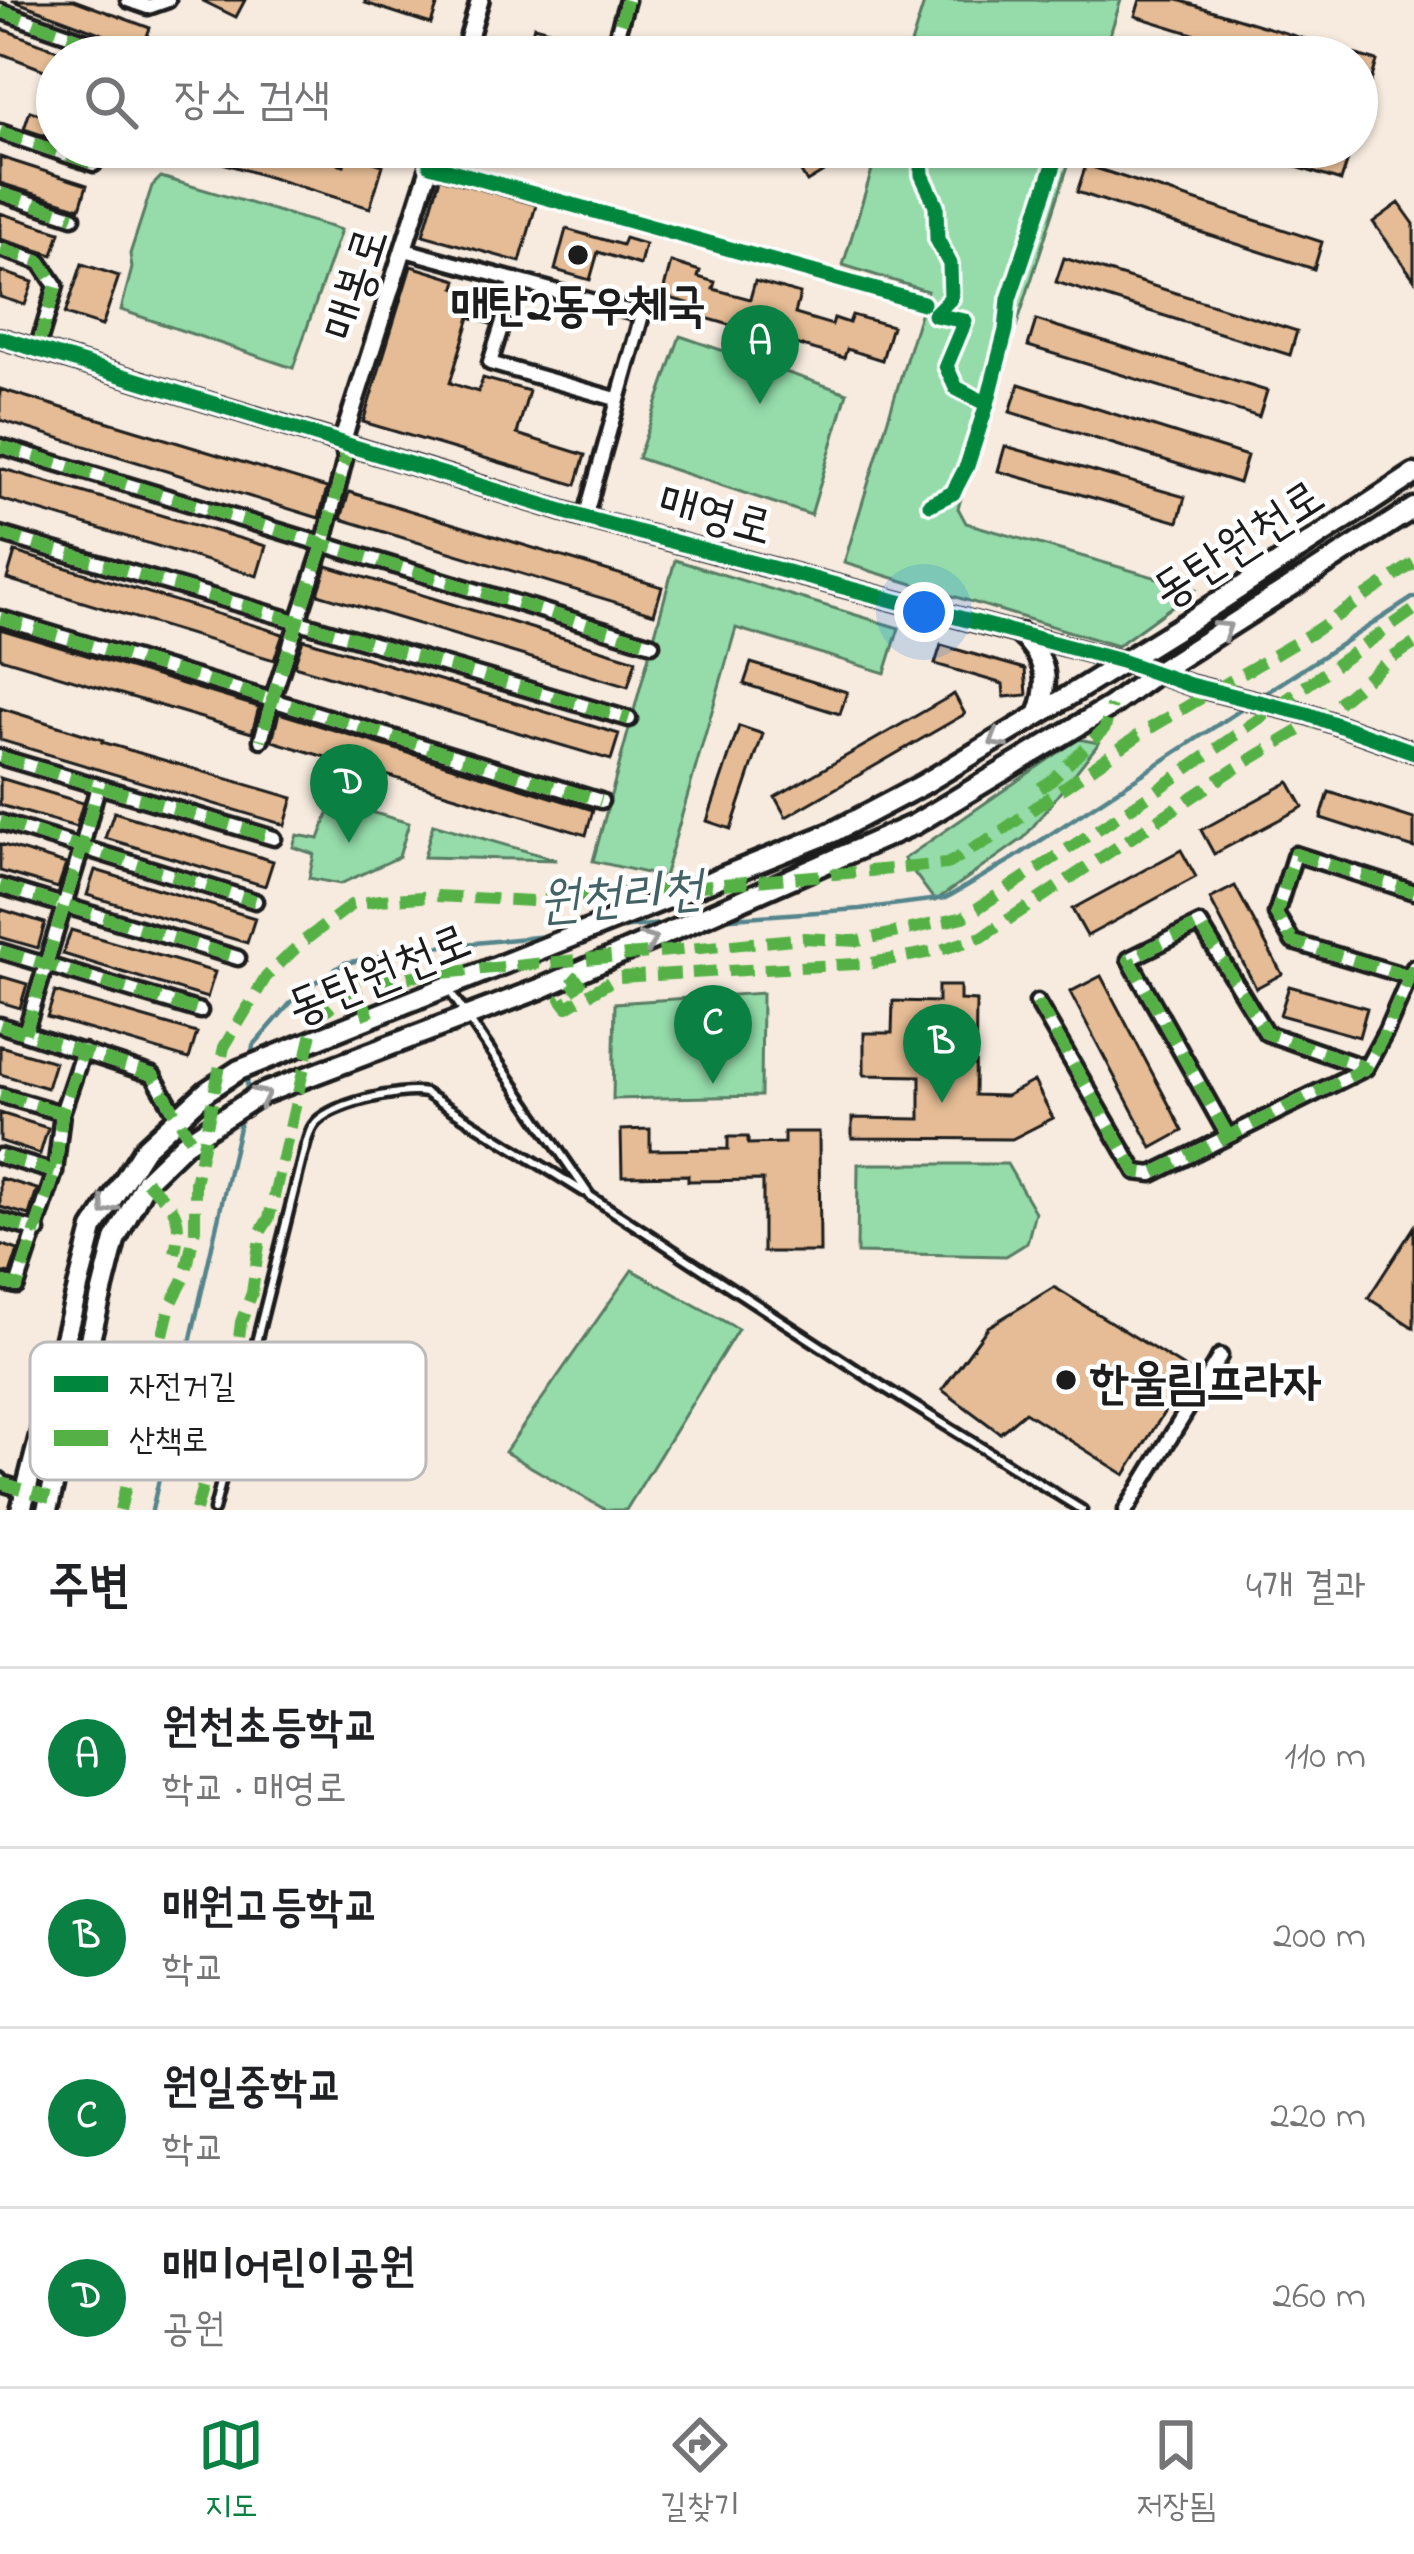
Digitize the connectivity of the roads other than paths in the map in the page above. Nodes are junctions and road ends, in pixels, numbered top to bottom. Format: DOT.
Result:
graph roads {
  1 [pos="128,0"];
  2 [pos="168,0"];
  3 [pos="480,0"];
  4 [pos="627,0"];
  5 [pos="0,11"];
  6 [pos="72,36"];
  7 [pos="469,36"];
  8 [pos="617,36"];
  9 [pos="0,132"];
  10 [pos="36,144"];
  11 [pos="429,168"];
  12 [pos="0,193"];
  13 [pos="73,217"];
  14 [pos="0,249"];
  15 [pos="404,250"];
  16 [pos="516,280"];
  17 [pos="0,338"];
  18 [pos="37,350"];
  19 [pos="616,399"];
  20 [pos="342,442"];
  21 [pos="0,446"];
  22 [pos="1414,474"];
  23 [pos="1414,508"];
  24 [pos="584,518"];
  25 [pos="0,533"];
  26 [pos="324,542"];
  27 [pos="0,618"];
  28 [pos="298,623"];
  29 [pos="1020,634"];
  30 [pos="652,644"];
  31 [pos="1121,661"];
  32 [pos="1156,673"];
  33 [pos="272,700"];
  34 [pos="1039,715"];
  35 [pos="629,719"];
  36 [pos="261,740"];
  37 [pos="1414,752"];
  38 [pos="0,757"];
  39 [pos="98,786"];
  40 [pos="601,801"];
  41 [pos="0,822"];
  42 [pos="274,838"];
  43 [pos="82,847"];
  44 [pos="0,886"];
  45 [pos="1414,892"];
  46 [pos="255,902"];
  47 [pos="64,906"];
  48 [pos="0,951"];
  49 [pos="238,958"];
  50 [pos="46,965"];
  51 [pos="1412,972"];
  52 [pos="454,984"];
  53 [pos="1036,1003"];
  54 [pos="200,1011"];
  55 [pos="469,1016"];
  56 [pos="0,1025"];
  57 [pos="26,1033"];
  58 [pos="83,1051"];
  59 [pos="1366,1068"];
  60 [pos="0,1095"];
  61 [pos="62,1113"];
  62 [pos="179,1116"];
  63 [pos="195,1135"];
  64 [pos="1228,1136"];
  65 [pos="0,1156"];
  66 [pos="55,1172"];
  67 [pos="590,1196"];
  68 [pos="0,1220"];
  69 [pos="38,1231"];
  70 [pos="0,1282"];
  71 [pos="64,1342"];
  72 [pos="90,1342"];
  73 [pos="256,1342"];
  74 [pos="1220,1356"];
  75 [pos="0,1480"];
  76 [pos="222,1480"];
  77 [pos="23,1500"];
  78 [pos="49,1504"];
  79 [pos="214,1510"];
  80 [pos="1082,1510"];
  81 [pos="1126,1510"];
  1 -- 2 [label="street"];
  3 -- 7 [label="street"];
  4 -- 8 [label="street"];
  5 -- 6 [label="street"];
  9 -- 10 [label="street"];
  11 -- 15 [label="street, 매봉로"];
  12 -- 13 [label="street"];
  14 -- 18 [label="street"];
  15 -- 16 [label="street, 매영로"];
  15 -- 20 [label="street, 매봉로"];
  16 -- 19 [label="street"];
  16 -- 19 [label="street, 매영로"];
  17 -- 18 [label="street, 매영로"];
  18 -- 20 [label="street, 매영로"];
  19 -- 24 [label="street, 매영로"];
  20 -- 24 [label="street, 매영로"];
  20 -- 26 [label="street"];
  21 -- 26 [label="street"];
  22 -- 31 [label="main road, 동탄원천로"];
  32 -- 23 [label="main road, 동탄원천로, one-way"];
  24 -- 29 [label="street, 매영로"];
  25 -- 28 [label="street"];
  26 -- 28 [label="street"];
  26 -- 30 [label="street"];
  27 -- 33 [label="street"];
  28 -- 33 [label="street"];
  28 -- 35 [label="street"];
  29 -- 31 [label="street, 매영로"];
  29 -- 34 [label="main road"];
  31 -- 32 [label="street, 매영로"];
  31 -- 34 [label="main road, 동탄원천로"];
  32 -- 37 [label="street, 매영로"];
  55 -- 32 [label="main road, 동탄원천로, one-way"];
  33 -- 36 [label="street"];
  33 -- 40 [label="street"];
  34 -- 52 [label="main road, 동탄원천로, one-way"];
  38 -- 39 [label="street"];
  39 -- 42 [label="street"];
  39 -- 43 [label="street"];
  41 -- 43 [label="street"];
  43 -- 46 [label="street"];
  43 -- 47 [label="street"];
  44 -- 47 [label="street"];
  45 -- 51 [label="street"];
  47 -- 49 [label="street"];
  47 -- 50 [label="street"];
  48 -- 50 [label="street"];
  50 -- 54 [label="street"];
  50 -- 57 [label="street"];
  51 -- 59 [label="street"];
  52 -- 55 [label="lane"];
  52 -- 62 [label="main road, 동탄원천로"];
  53 -- 64 [label="street"];
  63 -- 55 [label="main road, 동탄원천로, one-way"];
  55 -- 67 [label="lane"];
  56 -- 57 [label="street"];
  57 -- 58 [label="street"];
  58 -- 61 [label="street"];
  58 -- 62 [label="street"];
  59 -- 64 [label="street"];
  59 -- 64 [label="street"];
  60 -- 61 [label="street"];
  61 -- 66 [label="street"];
  62 -- 63 [label="street"];
  62 -- 71 [label="main road, 동탄원천로, one-way"];
  63 -- 72 [label="main road, 동탄원천로"];
  65 -- 66 [label="street"];
  66 -- 69 [label="street"];
  67 -- 73 [label="lane"];
  67 -- 80 [label="lane"];
  68 -- 69 [label="street"];
  69 -- 70 [label="street"];
  74 -- 81 [label="street"];
  75 -- 77 [label="street, 동탄원천로"];
  76 -- 79 [label="lane"];
  77 -- 78 [label="street, 동탄원천로"];
}
